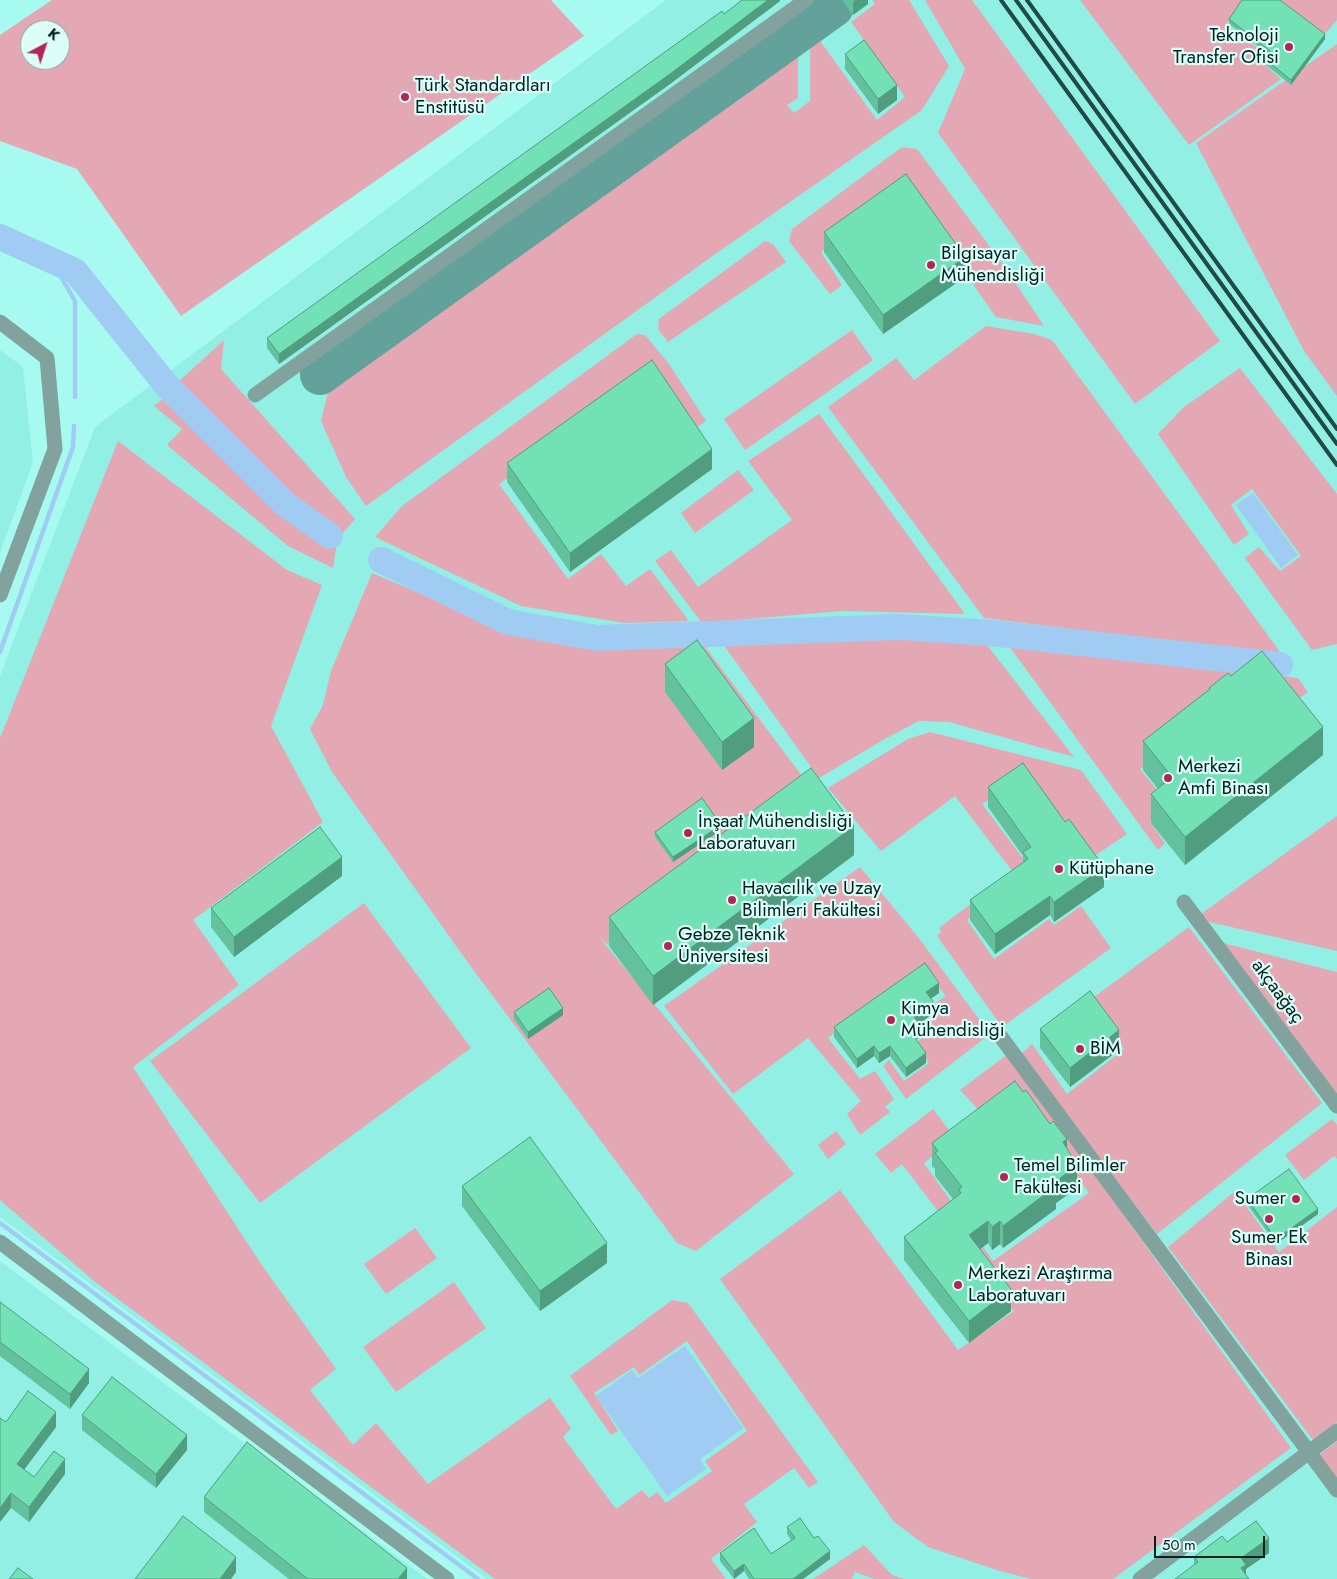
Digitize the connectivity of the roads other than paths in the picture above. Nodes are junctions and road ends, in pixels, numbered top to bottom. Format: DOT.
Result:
graph roads {
  1 [pos="806,0"];
  2 [pos="0,322"];
  3 [pos="255,395"];
  4 [pos="0,595"];
  5 [pos="1184,902"];
  6 [pos="1001,1036"];
  7 [pos="1337,1106"];
  8 [pos="0,1242"];
  9 [pos="1337,1431"];
  10 [pos="1309,1452"];
  11 [pos="1337,1490"];
  12 [pos="447,1579"];
  13 [pos="1140,1579"];
  1 -- 3 [label="street"];
  2 -- 4 [label="street"];
  5 -- 7 [label="street, akçaağaç"];
  6 -- 10 [label="street"];
  8 -- 12 [label="street"];
  9 -- 10 [label="street"];
  10 -- 11 [label="street"];
  10 -- 13 [label="street"];
}
